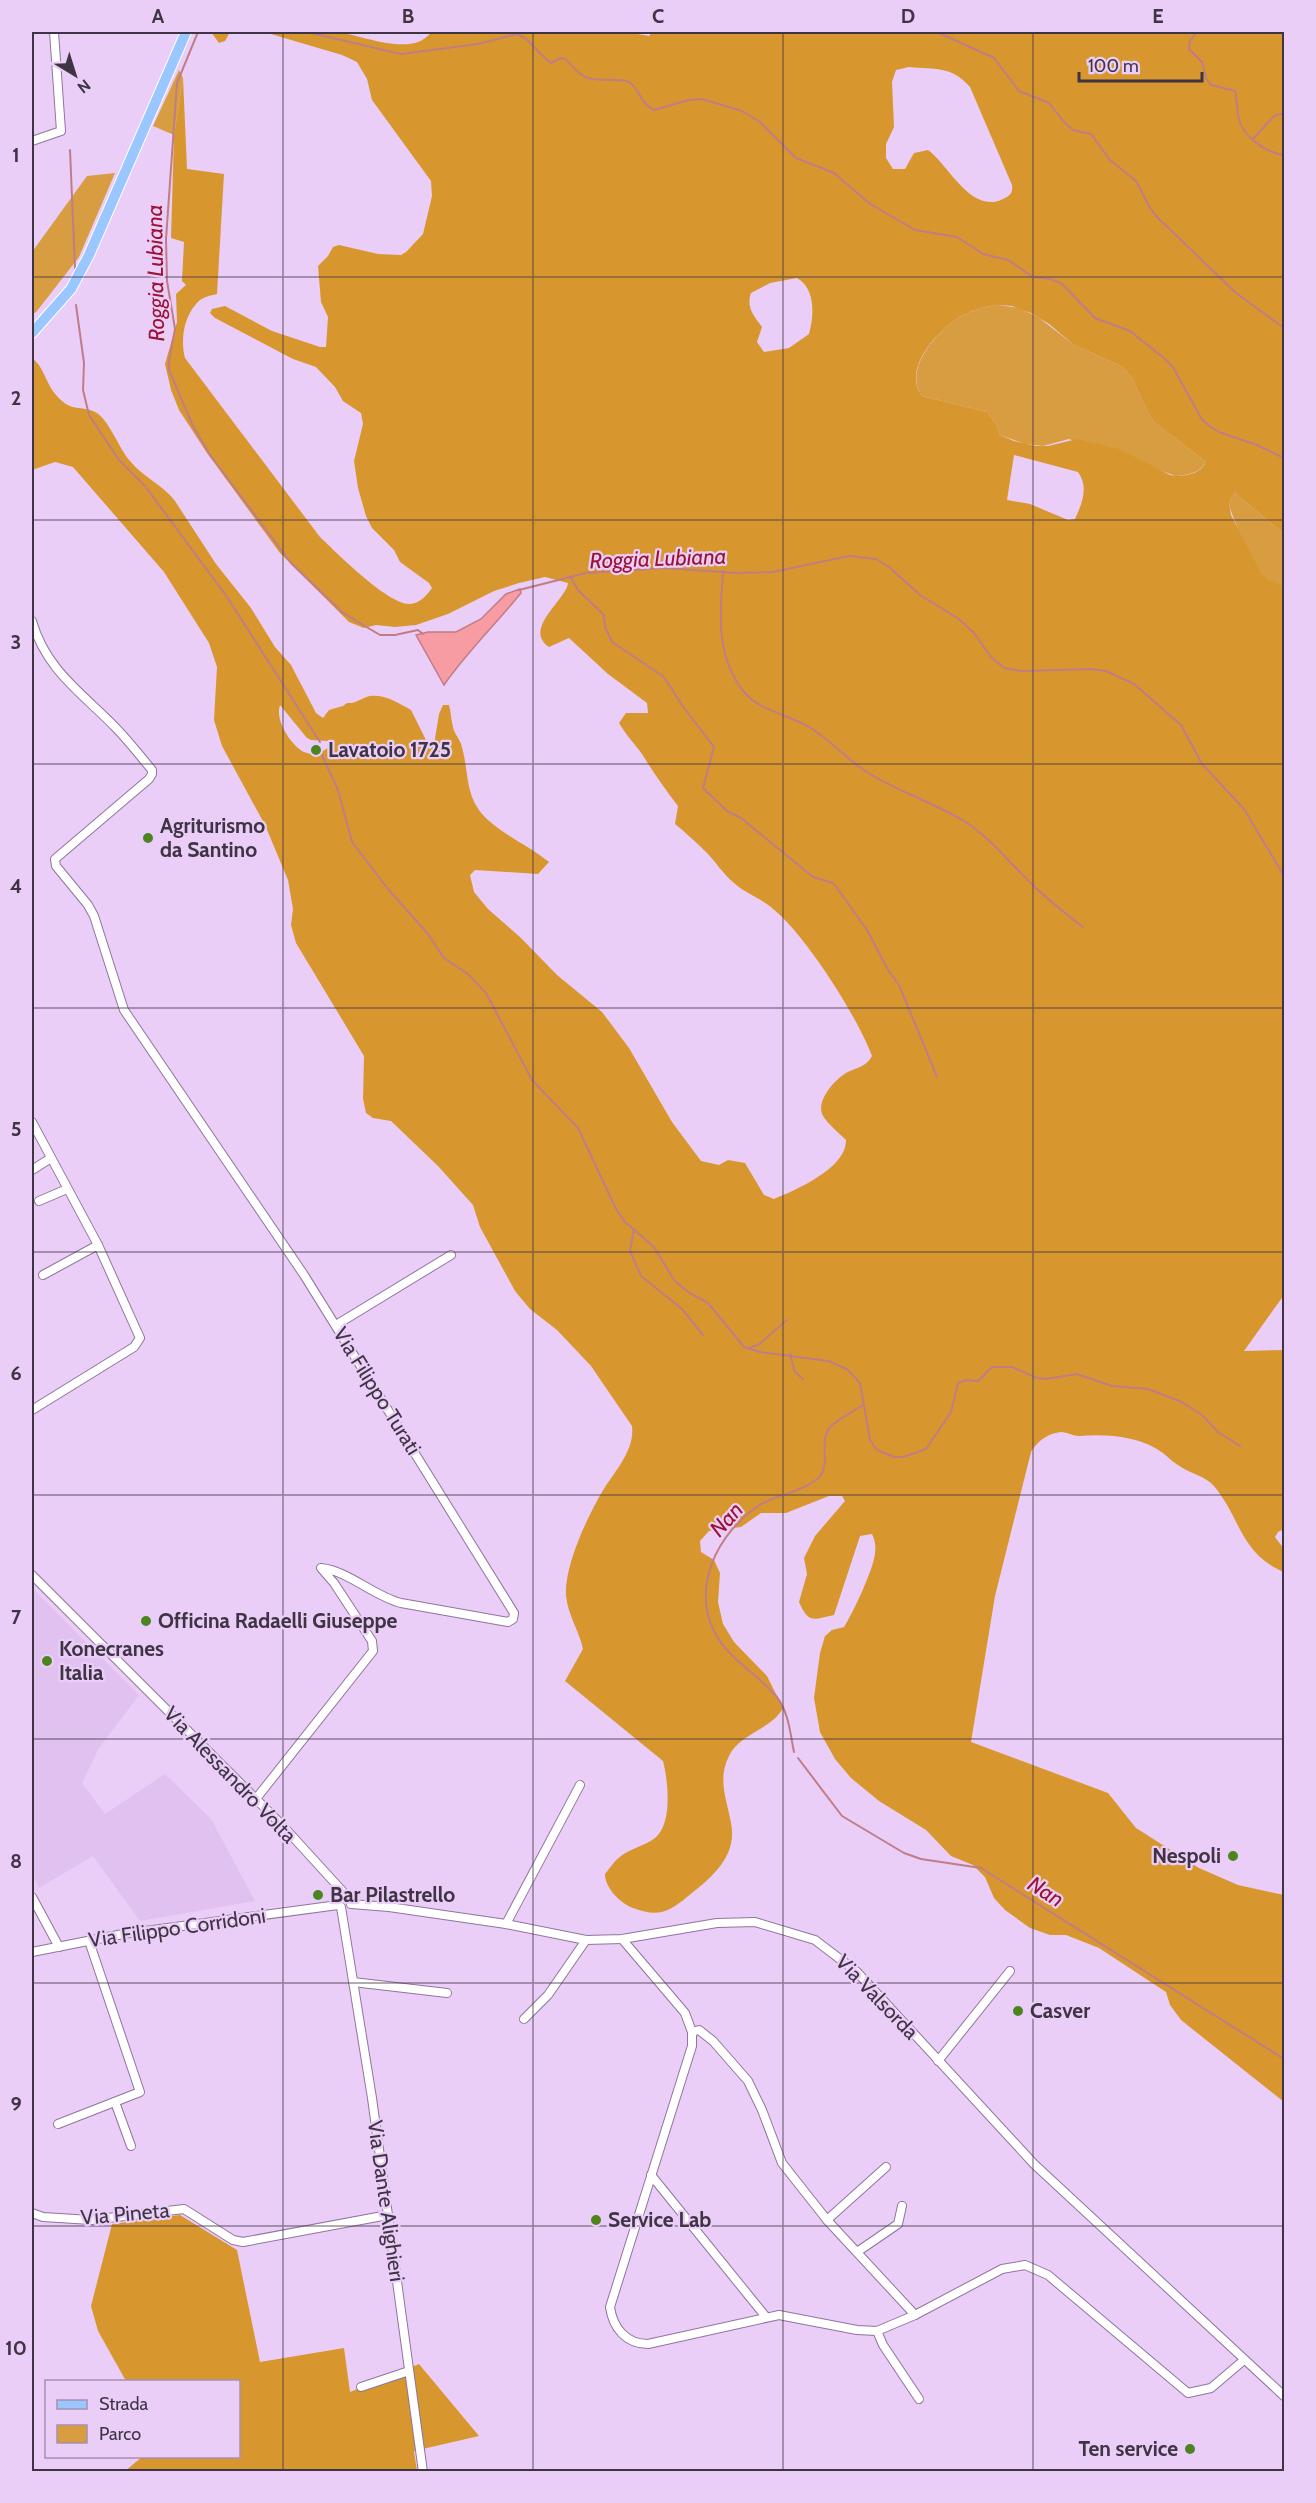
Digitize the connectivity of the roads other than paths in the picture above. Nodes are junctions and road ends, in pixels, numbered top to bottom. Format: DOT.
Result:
graph roads {
  1 [pos="54,32"];
  2 [pos="186,32"];
  3 [pos="32,141"];
  4 [pos="32,333"];
  5 [pos="32,621"];
  6 [pos="32,1122"];
  7 [pos="51,1158"];
  8 [pos="32,1170"];
  9 [pos="67,1189"];
  10 [pos="39,1201"];
  11 [pos="98,1245"];
  12 [pos="451,1254"];
  13 [pos="44,1275"];
  14 [pos="336,1325"];
  15 [pos="32,1410"];
  16 [pos="32,1575"];
  17 [pos="580,1785"];
  18 [pos="255,1800"];
  19 [pos="32,1897"];
  20 [pos="344,1902"];
  21 [pos="506,1924"];
  22 [pos="622,1939"];
  23 [pos="586,1940"];
  24 [pos="89,1941"];
  25 [pos="59,1947"];
  26 [pos="32,1952"];
  27 [pos="1010,1971"];
  28 [pos="353,1982"];
  29 [pos="447,1993"];
  30 [pos="524,2019"];
  31 [pos="692,2032"];
  32 [pos="938,2061"];
  33 [pos="115,2102"];
  34 [pos="58,2124"];
  35 [pos="131,2146"];
  36 [pos="886,2167"];
  37 [pos="651,2175"];
  38 [pos="902,2206"];
  39 [pos="32,2214"];
  40 [pos="388,2215"];
  41 [pos="827,2220"];
  42 [pos="856,2252"];
  43 [pos="915,2314"];
  44 [pos="766,2317"];
  45 [pos="877,2331"];
  46 [pos="1244,2360"];
  47 [pos="409,2371"];
  48 [pos="361,2387"];
  49 [pos="1284,2396"];
  50 [pos="919,2399"];
  51 [pos="423,2472"];
  1 -- 3 [label="street"];
  2 -- 4 [label="main road"];
  5 -- 14 [label="street, Via Filippo Turati"];
  6 -- 7 [label="street"];
  7 -- 8 [label="street"];
  7 -- 9 [label="street"];
  9 -- 10 [label="street"];
  9 -- 11 [label="street"];
  11 -- 13 [label="street"];
  11 -- 15 [label="street"];
  12 -- 14 [label="street"];
  14 -- 18 [label="street, Via Filippo Turati"];
  16 -- 18 [label="street, Via Alessandro Volta"];
  17 -- 21 [label="street"];
  18 -- 20 [label="street, Via Alessandro Volta"];
  19 -- 25 [label="street"];
  20 -- 21 [label="street, Via Valsorda"];
  20 -- 24 [label="street, Via Filippo Corridoni"];
  20 -- 28 [label="street, Via Dante Alighieri"];
  21 -- 23 [label="street, Via Valsorda"];
  22 -- 23 [label="street, Via Valsorda"];
  22 -- 31 [label="street"];
  22 -- 32 [label="street, Via Valsorda"];
  23 -- 30 [label="street"];
  24 -- 25 [label="street, Via Filippo Corridoni"];
  24 -- 33 [label="street"];
  25 -- 26 [label="street, Via Filippo Corridoni"];
  27 -- 32 [label="street"];
  28 -- 29 [label="street"];
  28 -- 40 [label="street, Via Dante Alighieri"];
  31 -- 37 [label="street"];
  31 -- 41 [label="street"];
  32 -- 46 [label="street, Via Valsorda"];
  33 -- 34 [label="street"];
  33 -- 35 [label="street"];
  36 -- 41 [label="street"];
  37 -- 44 [label="street"];
  37 -- 44 [label="street"];
  38 -- 42 [label="street"];
  39 -- 40 [label="street, Via Pineta"];
  40 -- 47 [label="street, Via Dante Alighieri"];
  41 -- 42 [label="street"];
  42 -- 43 [label="street"];
  43 -- 45 [label="street"];
  43 -- 46 [label="street"];
  44 -- 45 [label="street"];
  45 -- 50 [label="street"];
  46 -- 49 [label="street, Via Valsorda"];
  47 -- 48 [label="street"];
  47 -- 51 [label="street, Via Dante Alighieri"];
}
